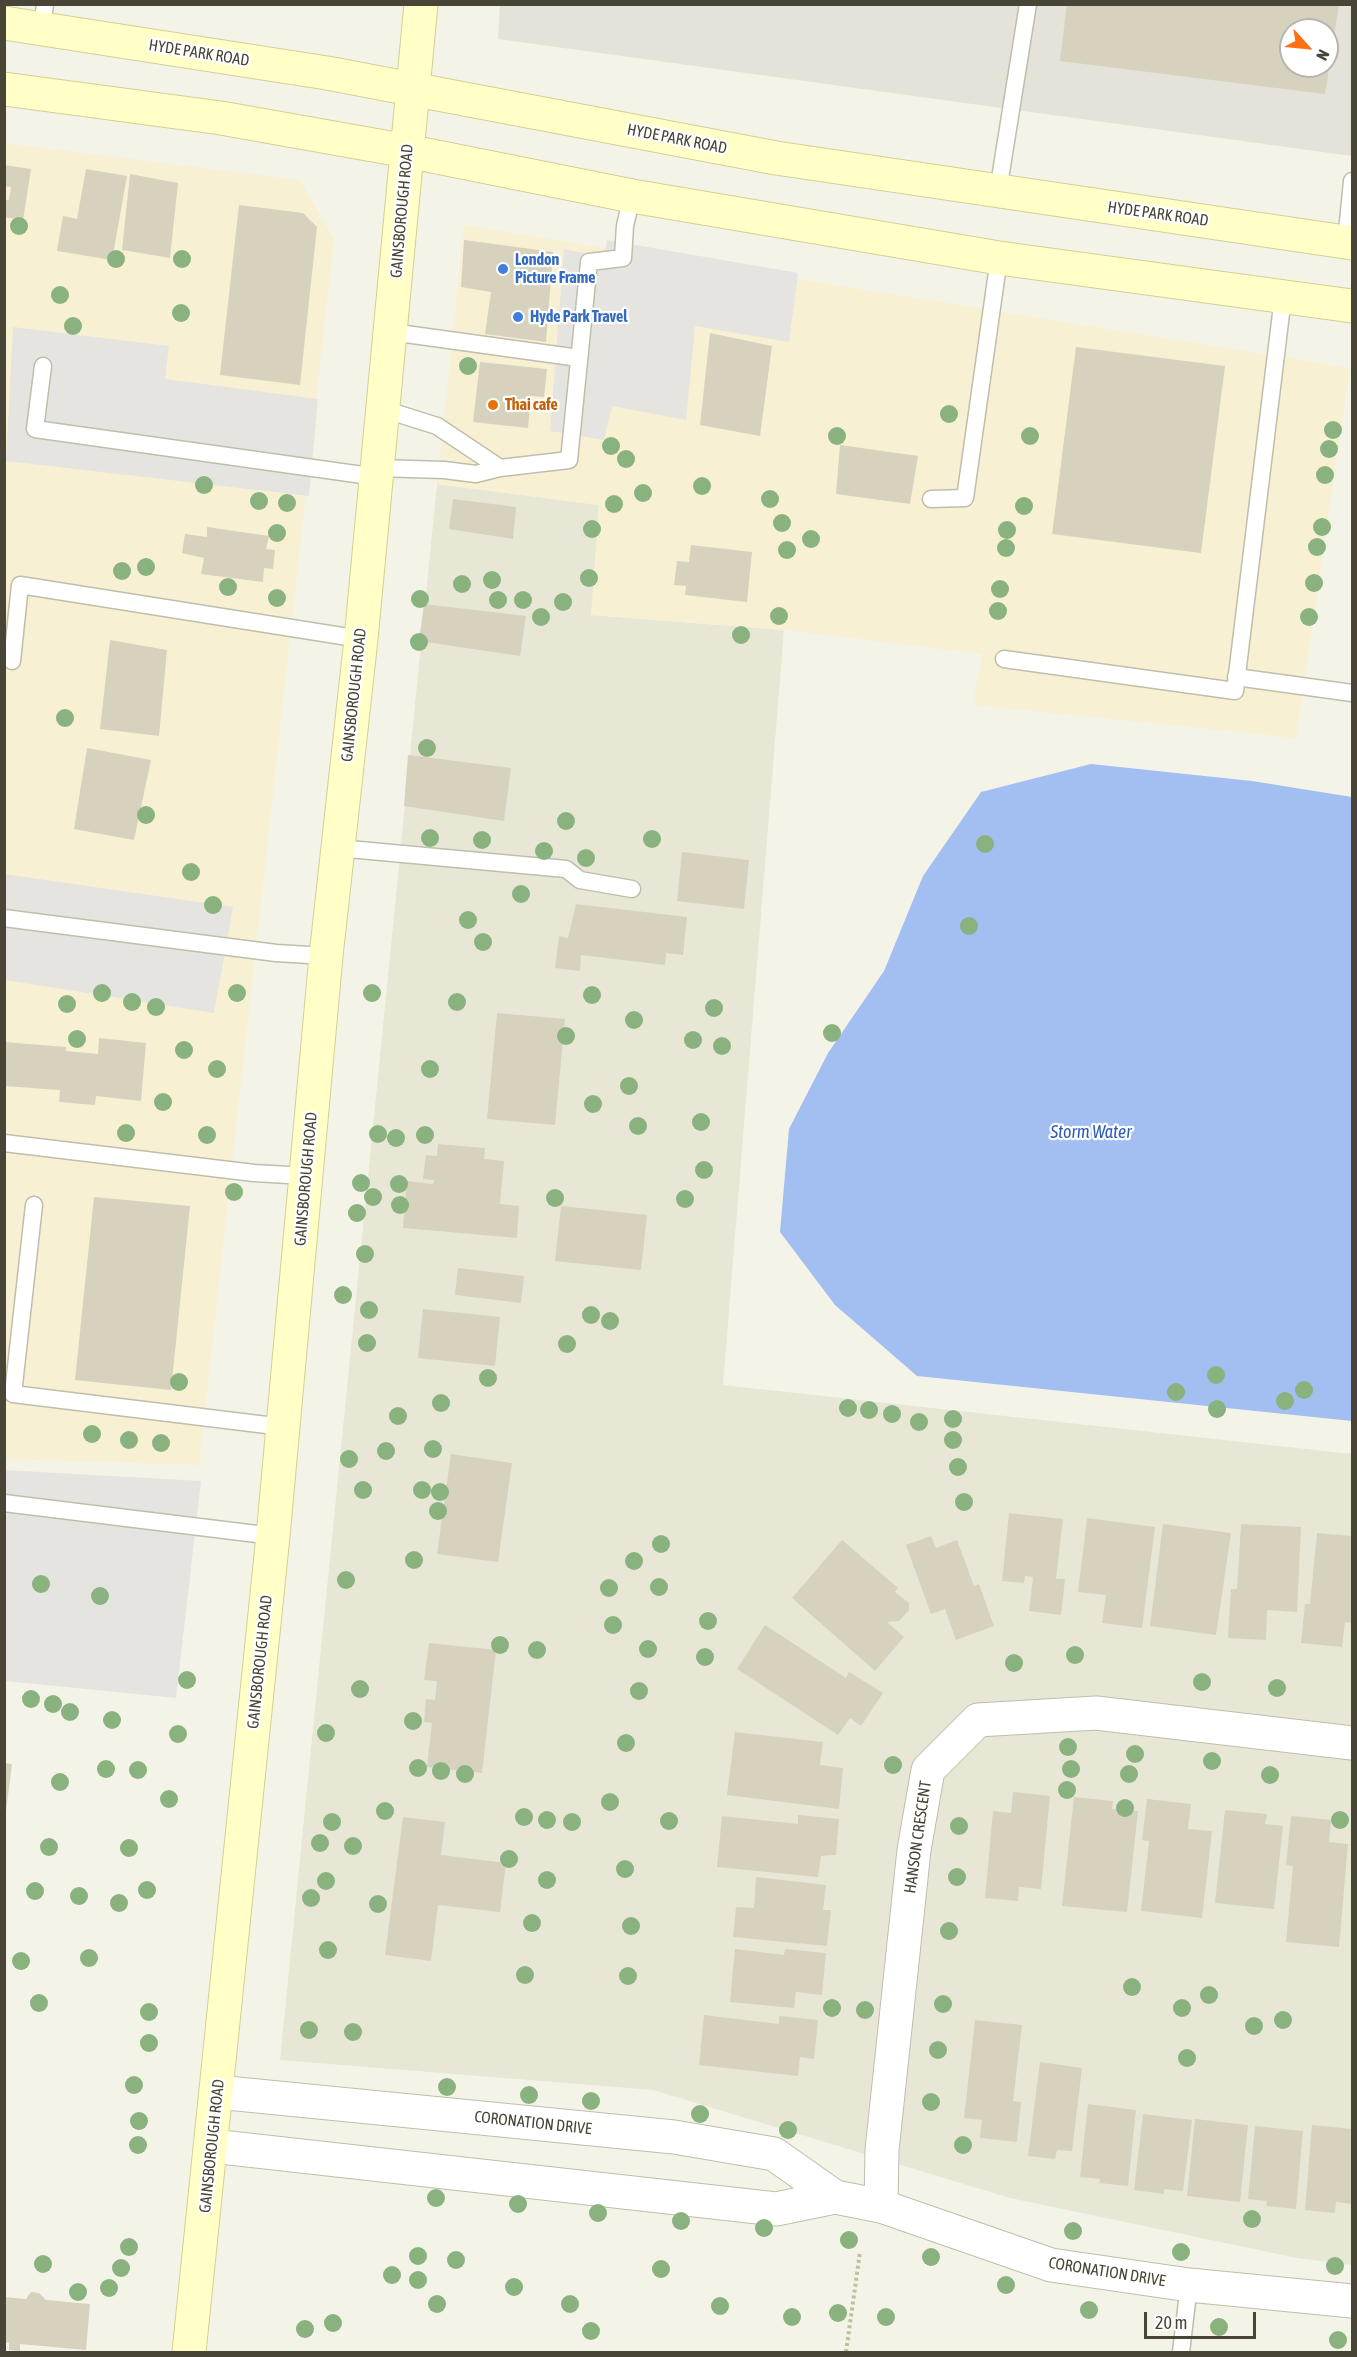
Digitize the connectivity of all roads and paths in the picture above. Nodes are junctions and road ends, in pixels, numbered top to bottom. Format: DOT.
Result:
graph roads {
  1 [pos="421,4"];
  2 [pos="1028,4"];
  3 [pos="43,16"];
  4 [pos="4,23"];
  5 [pos="4,89"];
  6 [pos="413,89"];
  7 [pos="407,151"];
  8 [pos="1353,181"];
  9 [pos="998,191"];
  10 [pos="632,196"];
  11 [pos="1349,242"];
  12 [pos="999,258"];
  13 [pos="1283,297"];
  14 [pos="1353,306"];
  15 [pos="391,332"];
  16 [pos="579,358"];
  17 [pos="43,366"];
  18 [pos="383,409"];
  19 [pos="500,468"];
  20 [pos="377,473"];
  21 [pos="931,499"];
  22 [pos="361,639"];
  23 [pos="1004,659"];
  24 [pos="12,661"];
  25 [pos="1236,677"];
  26 [pos="1353,693"];
  27 [pos="338,848"];
  28 [pos="632,889"];
  29 [pos="4,918"];
  30 [pos="326,956"];
  31 [pos="4,1143"];
  32 [pos="306,1176"];
  33 [pos="34,1205"];
  34 [pos="283,1427"];
  35 [pos="4,1503"];
  36 [pos="273,1536"];
  37 [pos="1353,1743"];
  38 [pos="217,2091"];
  39 [pos="212,2146"];
  40 [pos="835,2197"];
  41 [pos="881,2206"];
  42 [pos="860,2252"];
  43 [pos="1190,2285"];
  44 [pos="1353,2301"];
  45 [pos="189,2352"];
  46 [pos="846,2352"];
  47 [pos="1181,2352"];
  1 -- 6 [label="main road, GAINSBOROUGH ROAD"];
  2 -- 9 [label="lane"];
  3 -- 4 [label="main road, HYDE PARK ROAD"];
  3 -- 6 [label="main road, HYDE PARK ROAD"];
  5 -- 7 [label="main road"];
  6 -- 7 [label="main road, GAINSBOROUGH ROAD"];
  6 -- 9 [label="main road, HYDE PARK ROAD"];
  7 -- 10 [label="main road"];
  7 -- 15 [label="main road, GAINSBOROUGH ROAD"];
  8 -- 11 [label="lane"];
  9 -- 11 [label="main road, HYDE PARK ROAD"];
  10 -- 12 [label="main road"];
  10 -- 16 [label="lane"];
  12 -- 13 [label="main road"];
  12 -- 21 [label="lane"];
  13 -- 14 [label="main road"];
  13 -- 25 [label="lane"];
  15 -- 16 [label="lane"];
  15 -- 18 [label="main road, GAINSBOROUGH ROAD"];
  16 -- 19 [label="lane"];
  17 -- 20 [label="lane"];
  18 -- 19 [label="lane"];
  18 -- 20 [label="main road, GAINSBOROUGH ROAD"];
  19 -- 20 [label="lane"];
  20 -- 22 [label="main road, GAINSBOROUGH ROAD"];
  22 -- 24 [label="lane"];
  22 -- 27 [label="main road, GAINSBOROUGH ROAD"];
  23 -- 25 [label="lane"];
  25 -- 26 [label="lane"];
  27 -- 28 [label="lane"];
  27 -- 30 [label="main road, GAINSBOROUGH ROAD"];
  29 -- 30 [label="lane"];
  30 -- 32 [label="main road, GAINSBOROUGH ROAD"];
  31 -- 32 [label="lane"];
  32 -- 34 [label="main road, GAINSBOROUGH ROAD"];
  33 -- 34 [label="lane"];
  34 -- 36 [label="main road, GAINSBOROUGH ROAD"];
  35 -- 36 [label="lane"];
  36 -- 38 [label="main road, GAINSBOROUGH ROAD"];
  37 -- 41 [label="street, HANSON CRESCENT"];
  38 -- 39 [label="main road, GAINSBOROUGH ROAD"];
  38 -- 40 [label="street, CORONATION DRIVE"];
  39 -- 40 [label="street, CORONATION DRIVE"];
  39 -- 45 [label="main road, GAINSBOROUGH ROAD"];
  40 -- 41 [label="street, CORONATION DRIVE"];
  41 -- 43 [label="street, CORONATION DRIVE"];
  42 -- 46 [label="path"];
  43 -- 44 [label="street, CORONATION DRIVE"];
  43 -- 47 [label="lane"];
}
